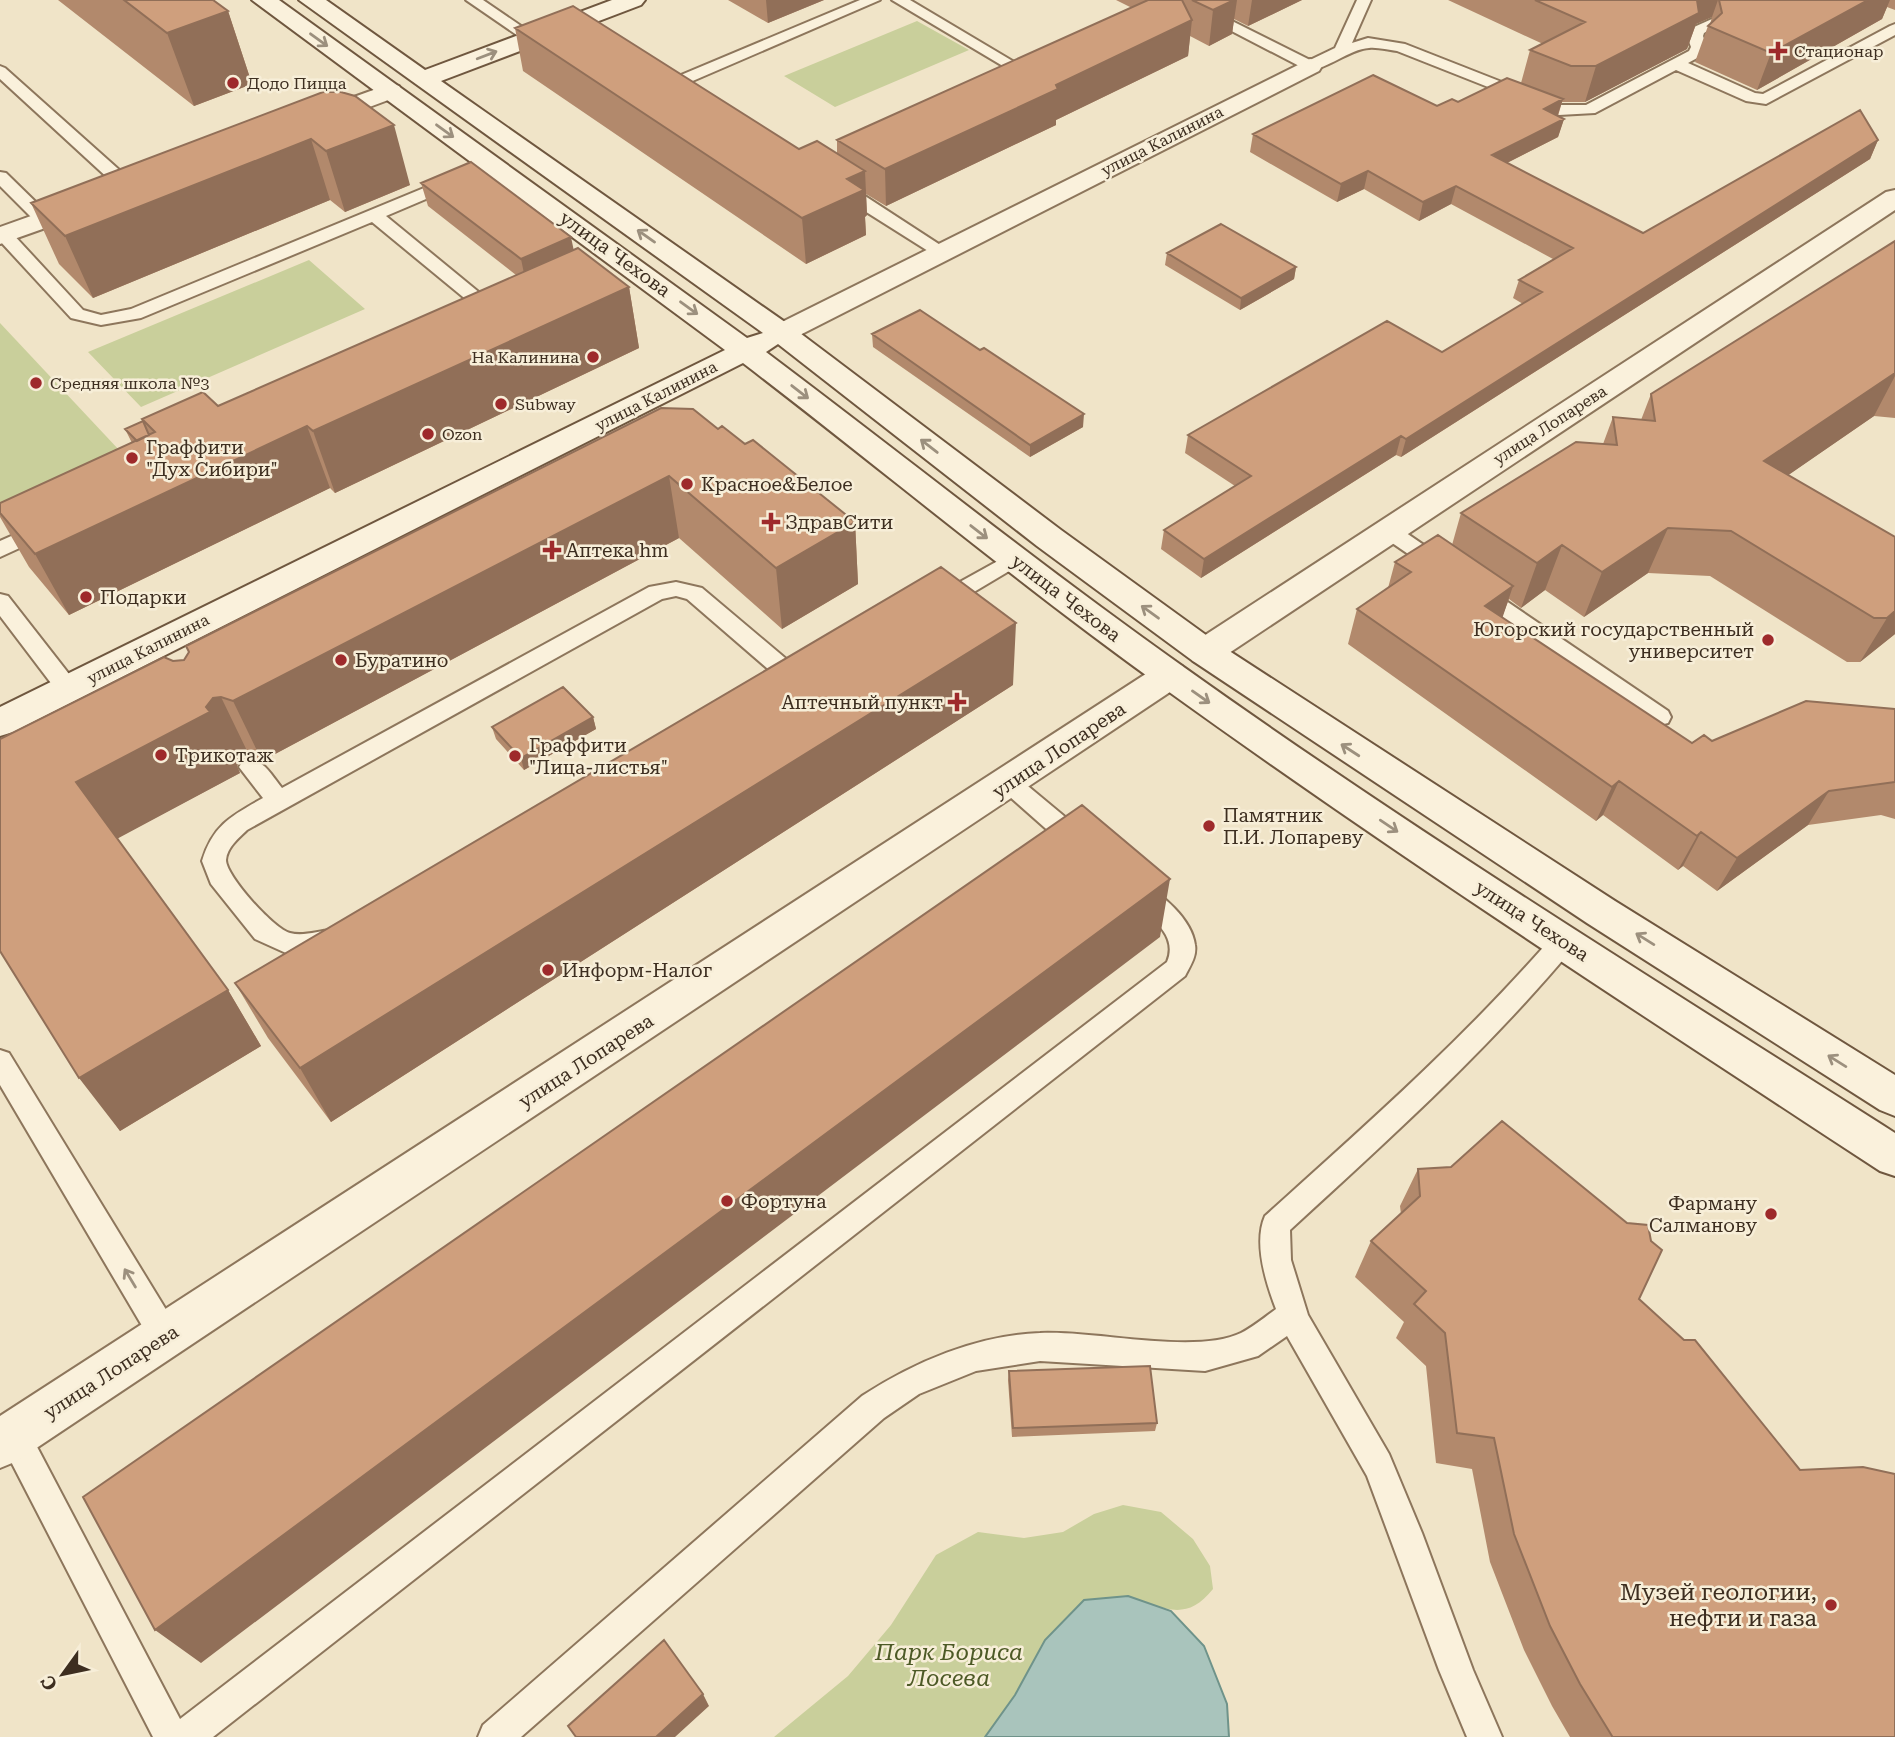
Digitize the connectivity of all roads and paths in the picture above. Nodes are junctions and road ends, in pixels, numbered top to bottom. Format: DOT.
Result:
graph roads {
  1 [pos="264,0"];
  2 [pos="311,0"];
  3 [pos="473,0"];
  4 [pos="634,0"];
  5 [pos="873,0"];
  6 [pos="899,0"];
  7 [pos="1179,0"];
  8 [pos="1364,0"];
  9 [pos="1721,19"];
  10 [pos="1895,29"];
  11 [pos="531,38"];
  12 [pos="1340,51"];
  13 [pos="1677,64"];
  14 [pos="1310,66"];
  15 [pos="0,71"];
  16 [pos="423,79"];
  17 [pos="998,83"];
  18 [pos="390,91"];
  19 [pos="697,97"];
  20 [pos="295,126"];
  21 [pos="820,174"];
  22 [pos="0,177"];
  23 [pos="155,178"];
  24 [pos="460,178"];
  25 [pos="129,188"];
  26 [pos="1895,198"];
  27 [pos="373,215"];
  28 [pos="44,220"];
  29 [pos="2,236"];
  30 [pos="942,252"];
  31 [pos="499,319"];
  32 [pos="782,333"];
  33 [pos="746,351"];
  34 [pos="58,522"];
  35 [pos="1389,531"];
  36 [pos="0,550"];
  37 [pos="1014,559"];
  38 [pos="0,601"];
  39 [pos="923,612"];
  40 [pos="1205,653"];
  41 [pos="805,660"];
  42 [pos="783,669"];
  43 [pos="1170,676"];
  44 [pos="759,683"];
  45 [pos="68,689"];
  46 [pos="1660,717"];
  47 [pos="0,723"];
  48 [pos="251,767"];
  49 [pos="1009,783"];
  50 [pos="280,802"];
  51 [pos="355,930"];
  52 [pos="1563,942"];
  53 [pos="0,1061"];
  54 [pos="1895,1097"];
  55 [pos="1895,1157"];
  56 [pos="1292,1315"];
  57 [pos="165,1336"];
  58 [pos="7,1440"];
  59 [pos="171,1737"];
  60 [pos="185,1737"];
  61 [pos="495,1737"];
  62 [pos="1485,1737"];
  1 -- 18 [label="main road, улица Чехова, one-way"];
  2 -- 16 [label="main road, улица Чехова"];
  3 -- 11 [label="lane"];
  4 -- 11 [label="main road"];
  5 -- 19 [label="lane"];
  6 -- 17 [label="lane"];
  7 -- 14 [label="lane"];
  8 -- 12 [label="lane"];
  9 -- 13 [label="lane"];
  10 -- 13 [label="lane"];
  16 -- 11 [label="main road, one-way"];
  12 -- 13 [label="lane"];
  12 -- 14 [label="lane"];
  14 -- 30 [label="main road, улица Калинина"];
  15 -- 25 [label="lane"];
  32 -- 16 [label="main road, улица Чехова, one-way"];
  18 -- 20 [label="main road"];
  18 -- 33 [label="main road, улица Чехова, one-way"];
  21 -- 30 [label="lane"];
  22 -- 28 [label="lane"];
  23 -- 25 [label="main road"];
  24 -- 27 [label="lane"];
  25 -- 28 [label="main road"];
  26 -- 35 [label="main road, улица Лопарева"];
  27 -- 29 [label="lane"];
  27 -- 31 [label="lane"];
  28 -- 29 [label="main road"];
  30 -- 32 [label="main road, улица Калинина"];
  32 -- 33 [label="main road, улица Калинина"];
  40 -- 32 [label="main road, улица Чехова, one-way"];
  33 -- 37 [label="main road, улица Чехова, one-way"];
  33 -- 45 [label="main road, улица Калинина"];
  34 -- 36 [label="lane"];
  35 -- 40 [label="main road, улица Лопарева"];
  35 -- 46 [label="lane"];
  37 -- 39 [label="lane"];
  37 -- 43 [label="main road, улица Чехова"];
  38 -- 45 [label="lane"];
  54 -- 40 [label="main road, улица Чехова, one-way"];
  41 -- 42 [label="lane"];
  42 -- 44 [label="lane"];
  42 -- 50 [label="lane"];
  43 -- 49 [label="main road, улица Лопарева"];
  43 -- 52 [label="main road, улица Чехова, one-way"];
  45 -- 47 [label="main road, улица Калинина"];
  48 -- 50 [label="lane"];
  49 -- 57 [label="main road, улица Лопарева"];
  49 -- 60 [label="lane"];
  50 -- 51 [label="lane"];
  52 -- 55 [label="main road, улица Чехова"];
  52 -- 56 [label="lane"];
  57 -- 53 [label="lane, one-way"];
  56 -- 61 [label="lane"];
  56 -- 62 [label="lane"];
  57 -- 58 [label="main road, улица Лопарева"];
  58 -- 59 [label="lane"];
}
